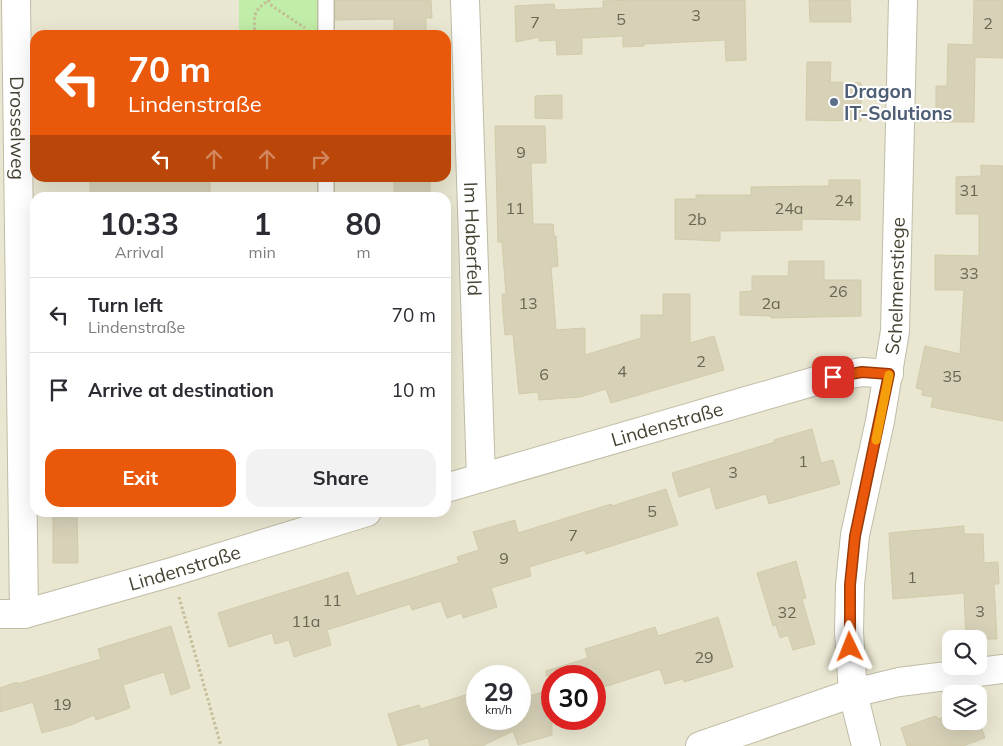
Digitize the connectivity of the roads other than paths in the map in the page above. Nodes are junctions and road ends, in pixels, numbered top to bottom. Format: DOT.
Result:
graph roads {
  1 [pos="16,0"];
  2 [pos="326,0"];
  3 [pos="465,0"];
  4 [pos="903,0"];
  5 [pos="326,30"];
  6 [pos="889,374"];
  7 [pos="481,478"];
  8 [pos="451,487"];
  9 [pos="351,517"];
  10 [pos="12,614"];
  11 [pos="1003,669"];
  12 [pos="853,693"];
  13 [pos="700,746"];
  14 [pos="866,746"];
  1 -- 10 [label="street, Drosselweg"];
  2 -- 5 [label="lane"];
  3 -- 7 [label="street, Im Haberfeld"];
  4 -- 6 [label="street, Schelmenstiege"];
  6 -- 7 [label="street, Lindenstraße"];
  6 -- 12 [label="street, Schelmenstiege"];
  7 -- 8 [label="street, Lindenstraße"];
  9 -- 10 [label="street, Lindenstraße"];
  11 -- 12 [label="street"];
  12 -- 13 [label="street"];
  12 -- 14 [label="street, Schelmenstiege"];
}
